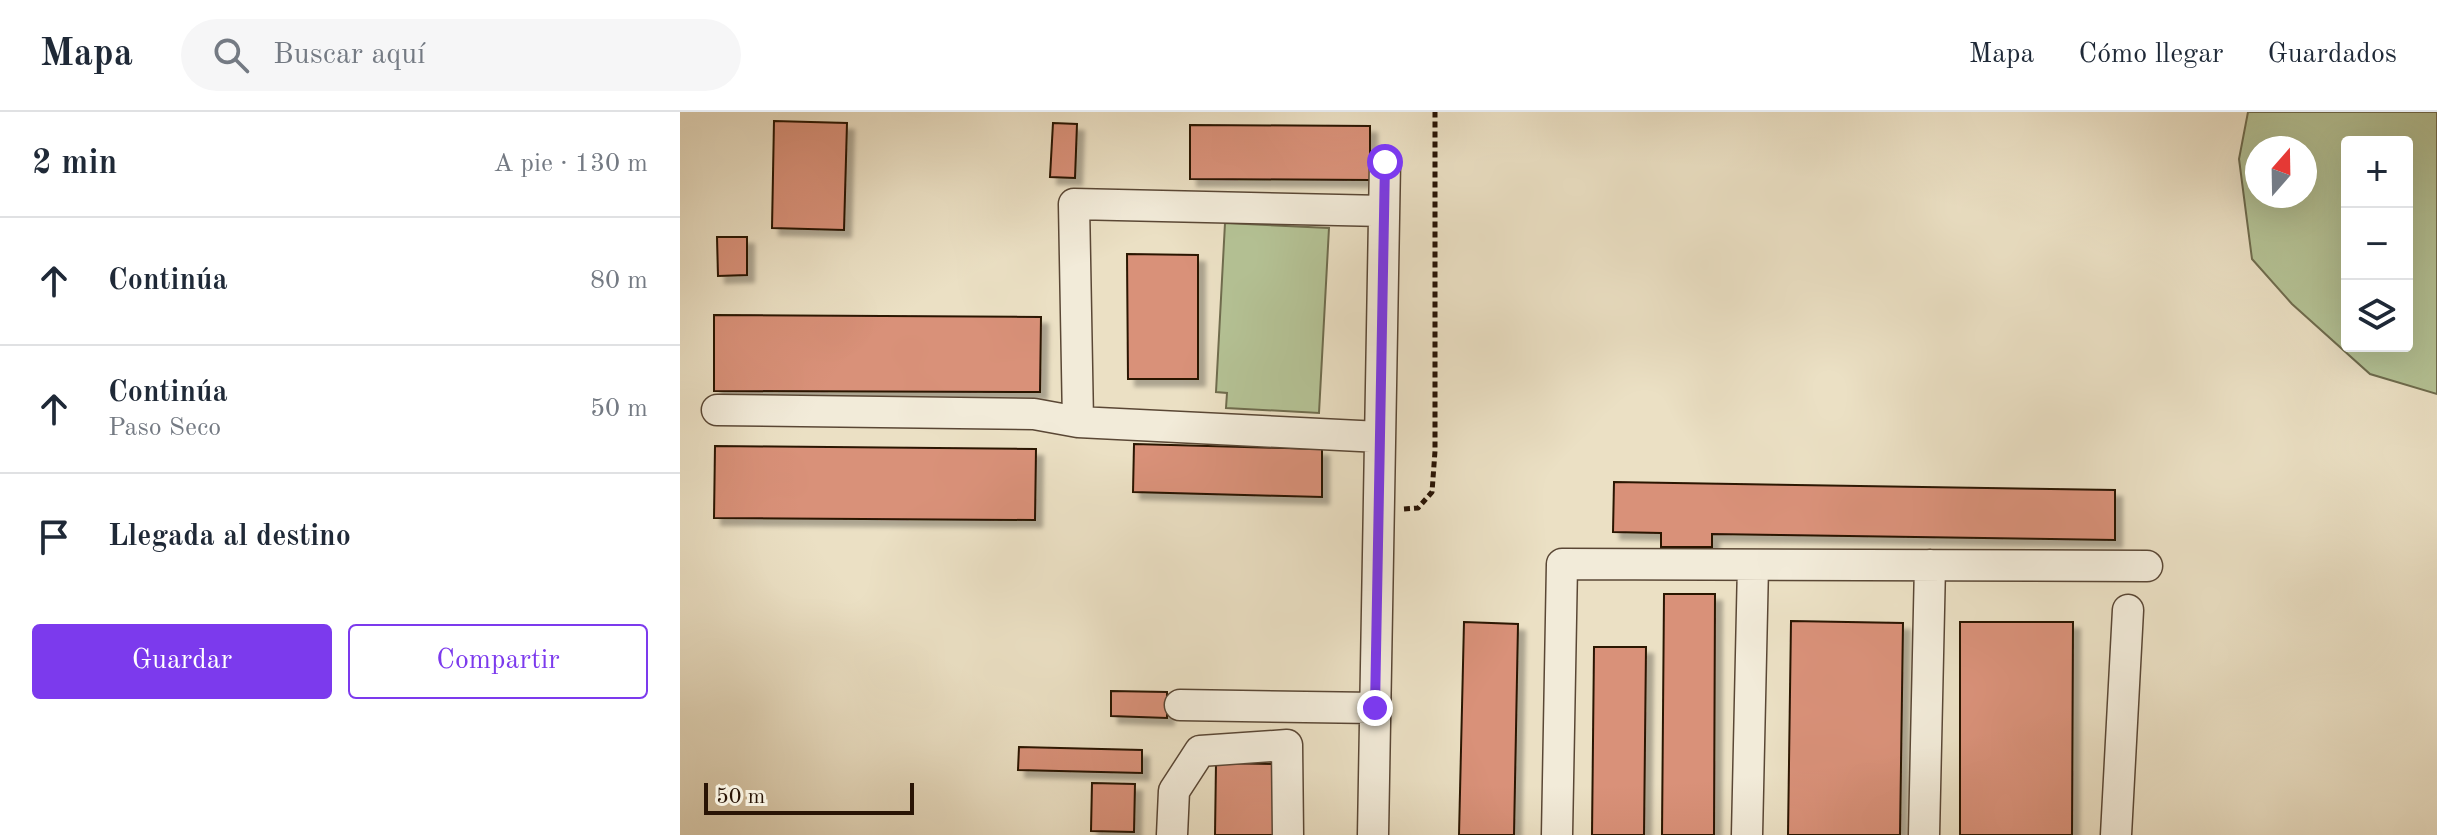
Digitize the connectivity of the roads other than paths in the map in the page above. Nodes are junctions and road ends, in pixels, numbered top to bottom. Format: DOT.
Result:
graph roads {
  1 [pos="1385,162"];
  2 [pos="1384,211"];
  3 [pos="717,410"];
  4 [pos="1078,422"];
  5 [pos="1380,437"];
  6 [pos="1753,565"];
  7 [pos="1930,565"];
  8 [pos="2147,566"];
  9 [pos="2128,610"];
  10 [pos="1180,705"];
  11 [pos="1375,708"];
  12 [pos="1172,835"];
  13 [pos="1288,835"];
  14 [pos="1373,835"];
  15 [pos="1557,835"];
  16 [pos="1747,835"];
  17 [pos="1924,835"];
  18 [pos="2116,835"];
  1 -- 2 [label="street"];
  2 -- 4 [label="street"];
  2 -- 5 [label="street"];
  3 -- 4 [label="street"];
  4 -- 5 [label="street"];
  5 -- 11 [label="street"];
  6 -- 7 [label="street"];
  6 -- 15 [label="street"];
  6 -- 16 [label="street"];
  7 -- 8 [label="street"];
  7 -- 17 [label="street"];
  9 -- 18 [label="street"];
  10 -- 11 [label="street"];
  11 -- 14 [label="street"];
  12 -- 13 [label="street"];
}
